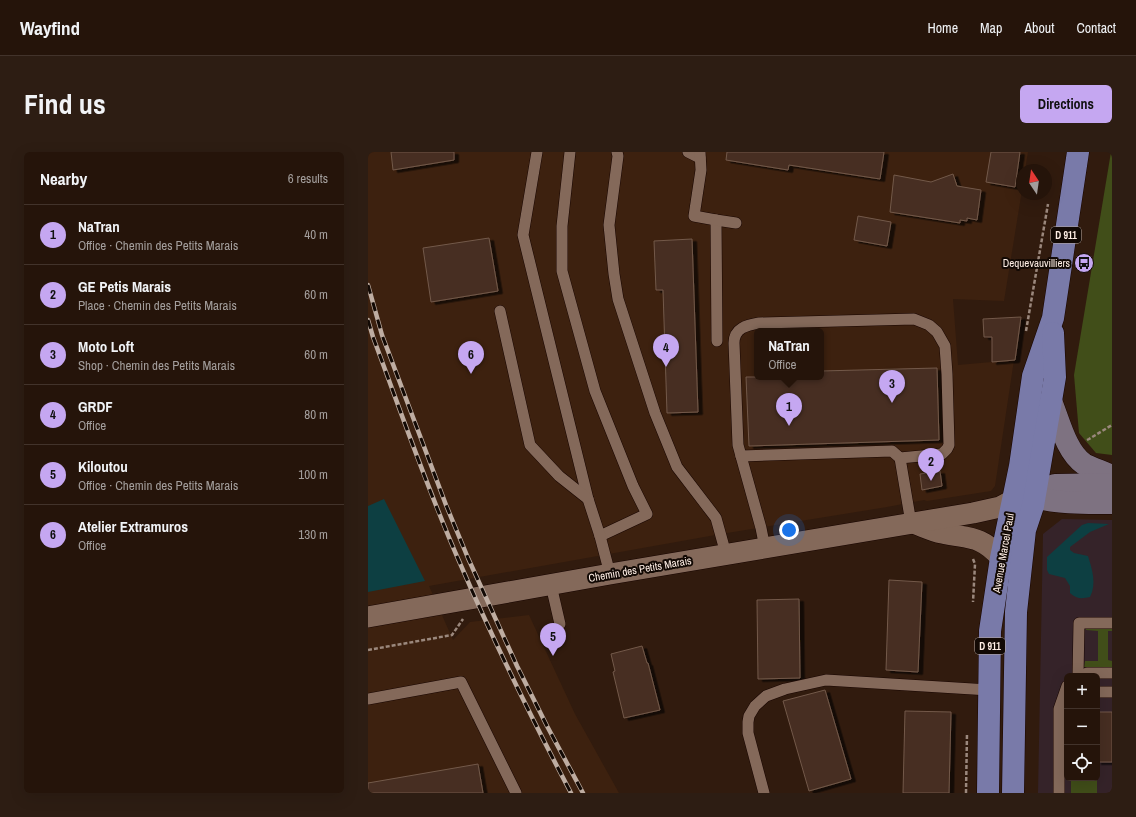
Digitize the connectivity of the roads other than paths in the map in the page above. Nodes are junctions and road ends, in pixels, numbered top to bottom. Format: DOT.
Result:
graph roads {
  1 [pos="537,152"];
  2 [pos="570,152"];
  3 [pos="617,152"];
  4 [pos="688,152"];
  5 [pos="1078,152"];
  6 [pos="700,155"];
  7 [pos="716,220"];
  8 [pos="736,223"];
  9 [pos="500,311"];
  10 [pos="1053,318"];
  11 [pos="717,340"];
  12 [pos="1051,401"];
  13 [pos="741,456"];
  14 [pos="900,458"];
  15 [pos="1112,476"];
  16 [pos="1112,484"];
  17 [pos="1035,497"];
  18 [pos="588,499"];
  19 [pos="1013,500"];
  20 [pos="1112,503"];
  21 [pos="911,523"];
  22 [pos="600,536"];
  23 [pos="765,548"];
  24 [pos="726,554"];
  25 [pos="1001,558"];
  26 [pos="610,574"];
  27 [pos="550,585"];
  28 [pos="368,617"];
  29 [pos="1112,623"];
  30 [pos="560,624"];
  31 [pos="1078,673"];
  32 [pos="1100,673"];
  33 [pos="1112,673"];
  34 [pos="989,690"];
  35 [pos="1100,692"];
  36 [pos="1112,692"];
  37 [pos="1064,695"];
  38 [pos="368,699"];
  39 [pos="516,793"];
  40 [pos="764,793"];
  41 [pos="988,793"];
  42 [pos="1013,793"];
  43 [pos="1059,793"];
  1 -- 18 [label="lane"];
  2 -- 22 [label="lane"];
  3 -- 24 [label="lane"];
  4 -- 6 [label="lane"];
  5 -- 10 [label="main road, Avenue Marcel Paul / D 911"];
  6 -- 7 [label="lane"];
  7 -- 8 [label="lane"];
  7 -- 11 [label="lane"];
  9 -- 18 [label="lane"];
  10 -- 12 [label="main road, Avenue Marcel Paul / D 911"];
  10 -- 19 [label="main road, Avenue Marcel Paul / D 911"];
  12 -- 15 [label="main road"];
  12 -- 17 [label="main road, Avenue Marcel Paul / D 911"];
  13 -- 14 [label="lane"];
  13 -- 14 [label="lane"];
  13 -- 23 [label="lane"];
  14 -- 21 [label="lane"];
  16 -- 17 [label="main road"];
  17 -- 19 [label="main road"];
  17 -- 20 [label="main road"];
  17 -- 42 [label="main road, Avenue Marcel Paul / D 911"];
  18 -- 22 [label="lane"];
  19 -- 21 [label="street, Chemin des Petits Marais"];
  19 -- 25 [label="main road, Avenue Marcel Paul / D 911"];
  21 -- 23 [label="street, Chemin des Petits Marais"];
  21 -- 25 [label="street"];
  22 -- 26 [label="lane"];
  23 -- 24 [label="street, Chemin des Petits Marais"];
  24 -- 26 [label="street, Chemin des Petits Marais"];
  25 -- 34 [label="main road, Avenue Marcel Paul / D 911"];
  26 -- 27 [label="street, Chemin des Petits Marais"];
  27 -- 28 [label="street, Chemin des Petits Marais"];
  27 -- 30 [label="lane"];
  29 -- 31 [label="lane"];
  32 -- 33 [label="lane"];
  34 -- 40 [label="lane"];
  34 -- 41 [label="main road, Avenue Marcel Paul / D 911"];
  35 -- 36 [label="lane"];
  37 -- 43 [label="lane"];
  38 -- 39 [label="lane"];
}
